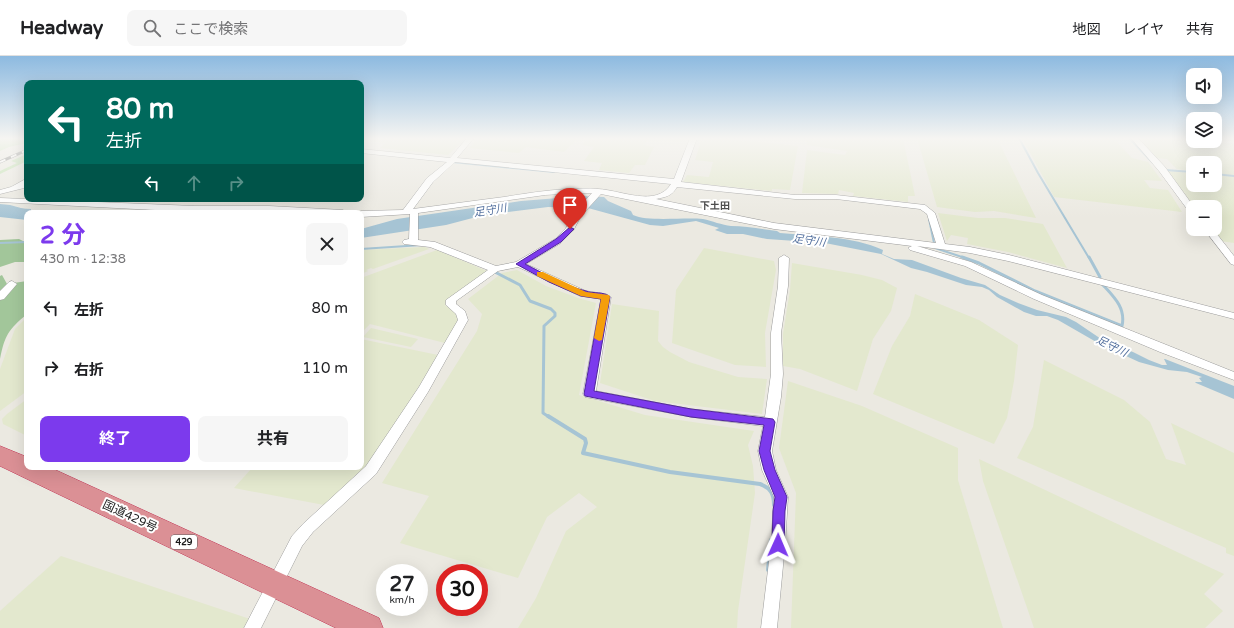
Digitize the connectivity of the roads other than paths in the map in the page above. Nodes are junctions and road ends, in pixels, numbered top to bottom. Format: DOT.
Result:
graph roads {
  1 [pos="448,165"];
  2 [pos="478,165"];
  3 [pos="684,165"];
  4 [pos="1158,165"];
  5 [pos="24,184"];
  6 [pos="675,184"];
  7 [pos="0,192"];
  8 [pos="598,192"];
  9 [pos="643,199"];
  10 [pos="0,200"];
  11 [pos="24,201"];
  12 [pos="43,202"];
  13 [pos="1186,202"];
  14 [pos="288,210"];
  15 [pos="411,212"];
  16 [pos="364,214"];
  17 [pos="1214,236"];
  18 [pos="889,240"];
  19 [pos="941,246"];
  20 [pos="784,258"];
  21 [pos="1234,262"];
  22 [pos="520,264"];
  23 [pos="493,270"];
  24 [pos="12,284"];
  25 [pos="0,297"];
  26 [pos="1234,316"];
  27 [pos="1234,376"];
  28 [pos="770,422"];
  29 [pos="0,455"];
  30 [pos="24,466"];
  31 [pos="32,470"];
  32 [pos="276,584"];
  33 [pos="252,628"];
  34 [pos="368,628"];
  35 [pos="769,628"];
  1 -- 15 [label="street"];
  2 -- 6 [label="street"];
  3 -- 6 [label="street"];
  4 -- 13 [label="street"];
  5 -- 7 [label="street"];
  6 -- 9 [label="street"];
  6 -- 19 [label="street"];
  8 -- 9 [label="street"];
  8 -- 15 [label="street"];
  8 -- 22 [label="street"];
  9 -- 18 [label="street"];
  10 -- 11 [label="street"];
  12 -- 14 [label="street"];
  15 -- 16 [label="street"];
  15 -- 23 [label="street"];
  17 -- 21 [label="street"];
  18 -- 19 [label="street"];
  18 -- 27 [label="street"];
  19 -- 26 [label="street"];
  20 -- 28 [label="street"];
  22 -- 23 [label="street"];
  22 -- 28 [label="street"];
  23 -- 32 [label="street"];
  24 -- 25 [label="street"];
  28 -- 35 [label="street"];
  29 -- 30 [label="highway, 国道429号 / 429"];
  31 -- 32 [label="highway, 国道429号 / 429"];
  32 -- 33 [label="street"];
  32 -- 34 [label="highway, 国道429号 / 429"];
}
